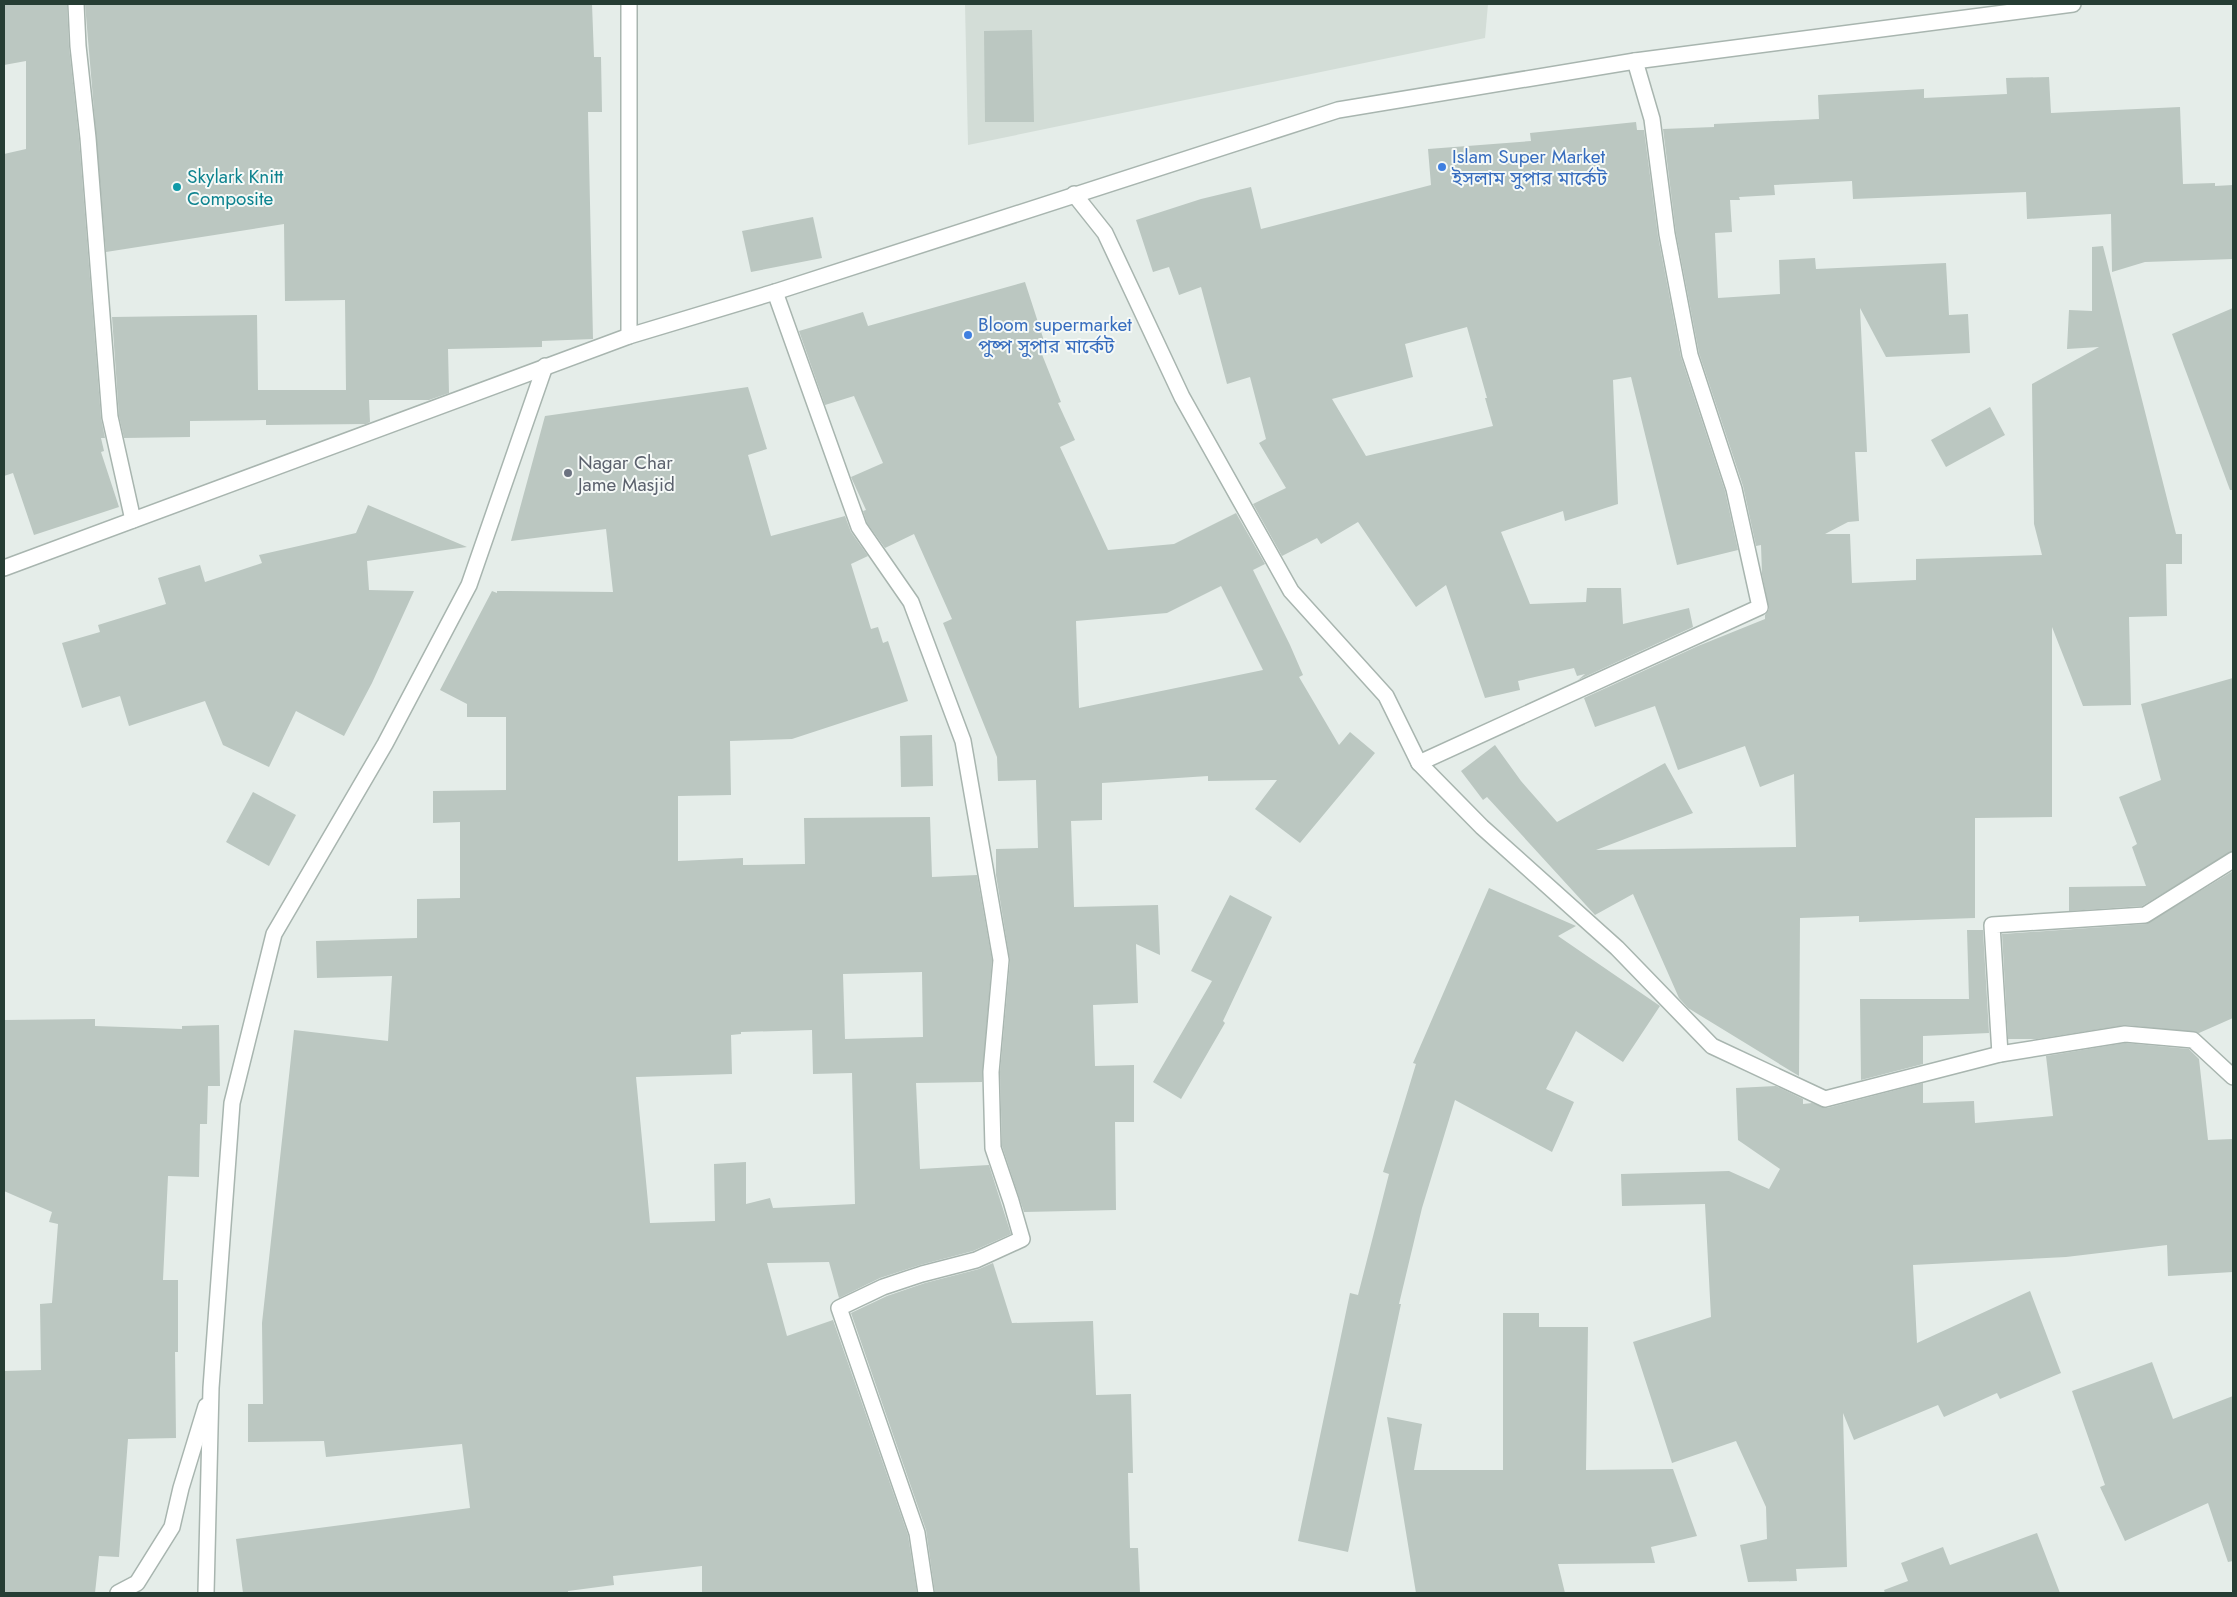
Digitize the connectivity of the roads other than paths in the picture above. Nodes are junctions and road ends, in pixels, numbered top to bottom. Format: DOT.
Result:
graph roads {
  1 [pos="76,4"];
  2 [pos="629,4"];
  3 [pos="2073,4"];
  4 [pos="1635,61"];
  5 [pos="1074,194"];
  6 [pos="775,292"];
  7 [pos="629,336"];
  8 [pos="545,366"];
  9 [pos="133,520"];
  10 [pos="4,568"];
  11 [pos="1419,763"];
  12 [pos="2233,860"];
  13 [pos="2000,1054"];
  14 [pos="2233,1077"];
  15 [pos="211,1388"];
  16 [pos="118,1593"];
  17 [pos="206,1593"];
  18 [pos="926,1593"];
  1 -- 9 [label="street"];
  2 -- 7 [label="street"];
  3 -- 4 [label="street"];
  4 -- 5 [label="street"];
  4 -- 11 [label="street"];
  5 -- 6 [label="street"];
  5 -- 11 [label="street"];
  6 -- 7 [label="street"];
  6 -- 18 [label="street"];
  7 -- 8 [label="street"];
  8 -- 9 [label="street"];
  8 -- 15 [label="street"];
  9 -- 10 [label="street"];
  11 -- 13 [label="street"];
  12 -- 13 [label="street"];
  13 -- 14 [label="street"];
  15 -- 16 [label="street"];
  15 -- 17 [label="street"];
}
